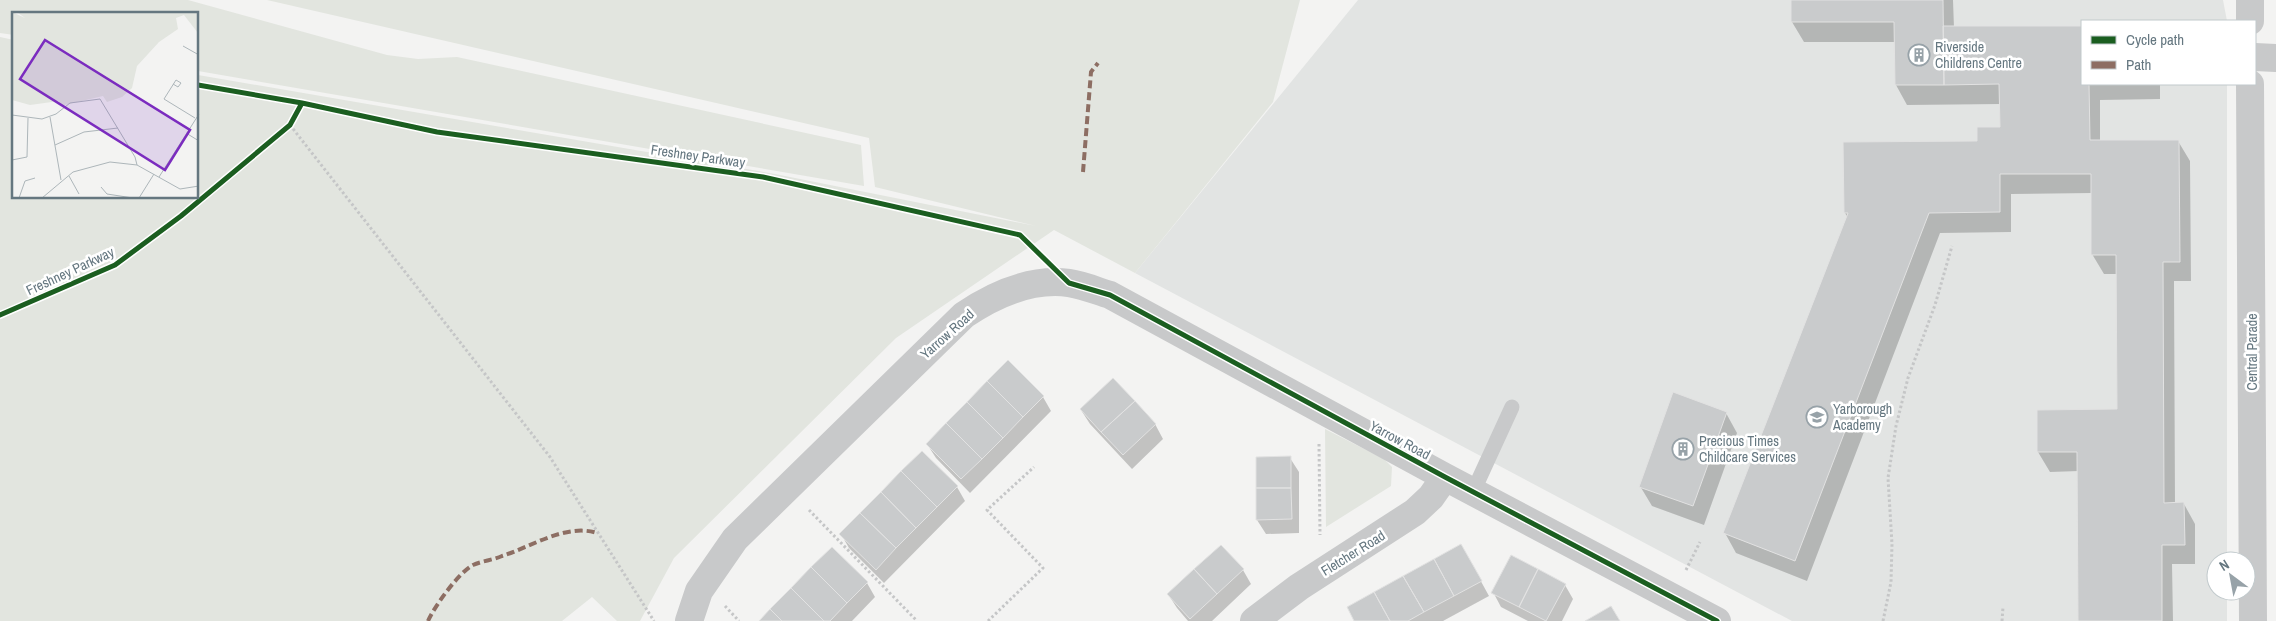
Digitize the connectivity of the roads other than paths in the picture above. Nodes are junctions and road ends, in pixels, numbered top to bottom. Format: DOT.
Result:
graph roads {
  1 [pos="2250,0"];
  2 [pos="2250,20"];
  3 [pos="2256,57"];
  4 [pos="2276,58"];
  5 [pos="2250,85"];
  6 [pos="1512,407"];
  7 [pos="1445,477"];
  8 [pos="1473,492"];
  9 [pos="689,621"];
  10 [pos="1254,621"];
  11 [pos="1717,621"];
  12 [pos="2253,621"];
  1 -- 2 [label="street"];
  3 -- 4 [label="street"];
  5 -- 12 [label="street, Central Parade"];
  6 -- 8 [label="lane"];
  7 -- 8 [label="street, Yarrow Road"];
  7 -- 9 [label="street, Yarrow Road"];
  7 -- 10 [label="street, Fletcher Road"];
  8 -- 11 [label="street, Yarrow Road"];
}
